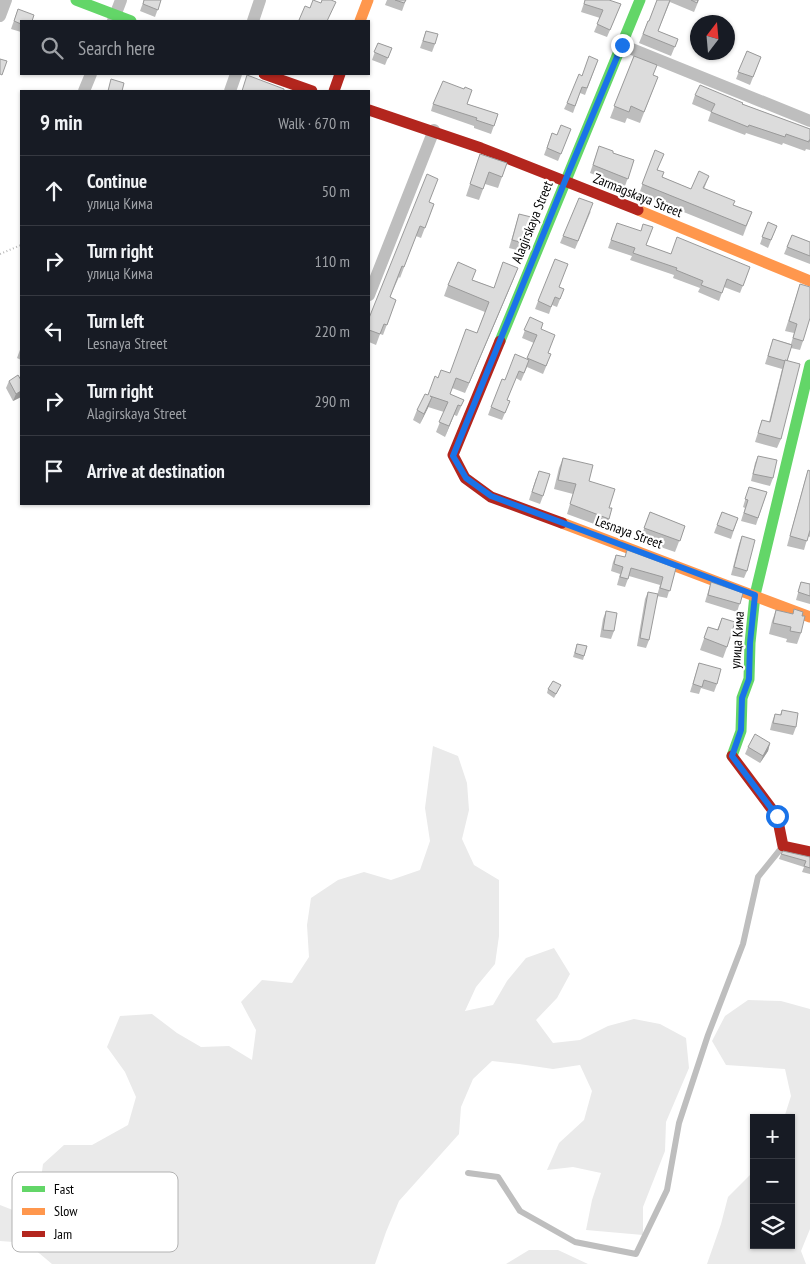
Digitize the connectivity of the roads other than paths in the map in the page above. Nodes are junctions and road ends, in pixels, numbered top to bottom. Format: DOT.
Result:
graph roads {
  1 [pos="6,0"];
  2 [pos="76,0"];
  3 [pos="120,0"];
  4 [pos="260,0"];
  5 [pos="368,0"];
  6 [pos="640,0"];
  7 [pos="0,16"];
  8 [pos="114,18"];
  9 [pos="253,20"];
  10 [pos="360,20"];
  11 [pos="622,45"];
  12 [pos="91,75"];
  13 [pos="236,75"];
  14 [pos="267,75"];
  15 [pos="340,75"];
  16 [pos="84,90"];
  17 [pos="230,90"];
  18 [pos="309,90"];
  19 [pos="334,90"];
  20 [pos="370,110"];
  21 [pos="810,121"];
  22 [pos="434,130"];
  23 [pos="565,181"];
  24 [pos="810,282"];
  25 [pos="370,292"];
  26 [pos="810,365"];
  27 [pos="453,456"];
  28 [pos="755,595"];
  29 [pos="810,617"];
  30 [pos="783,846"];
  31 [pos="810,852"];
  32 [pos="468,1173"];
  1 -- 7 [label="street"];
  2 -- 8 [label="street"];
  3 -- 8 [label="street"];
  4 -- 9 [label="street"];
  5 -- 10 [label="street"];
  6 -- 11 [label="street, Alagirskaya Street"];
  11 -- 21 [label="street"];
  11 -- 23 [label="street, Alagirskaya Street"];
  12 -- 16 [label="street"];
  13 -- 17 [label="street"];
  14 -- 18 [label="street"];
  15 -- 19 [label="street"];
  20 -- 22 [label="street, Zarmagskaya Street"];
  22 -- 23 [label="street, Zarmagskaya Street"];
  22 -- 25 [label="street"];
  23 -- 24 [label="street, Zarmagskaya Street"];
  23 -- 27 [label="street, Alagirskaya Street"];
  26 -- 28 [label="street, улица Кима"];
  27 -- 28 [label="street, Lesnaya Street"];
  28 -- 29 [label="street, Lesnaya Street"];
  28 -- 30 [label="street, улица Кима"];
  30 -- 31 [label="street"];
  30 -- 32 [label="lane"];
}
